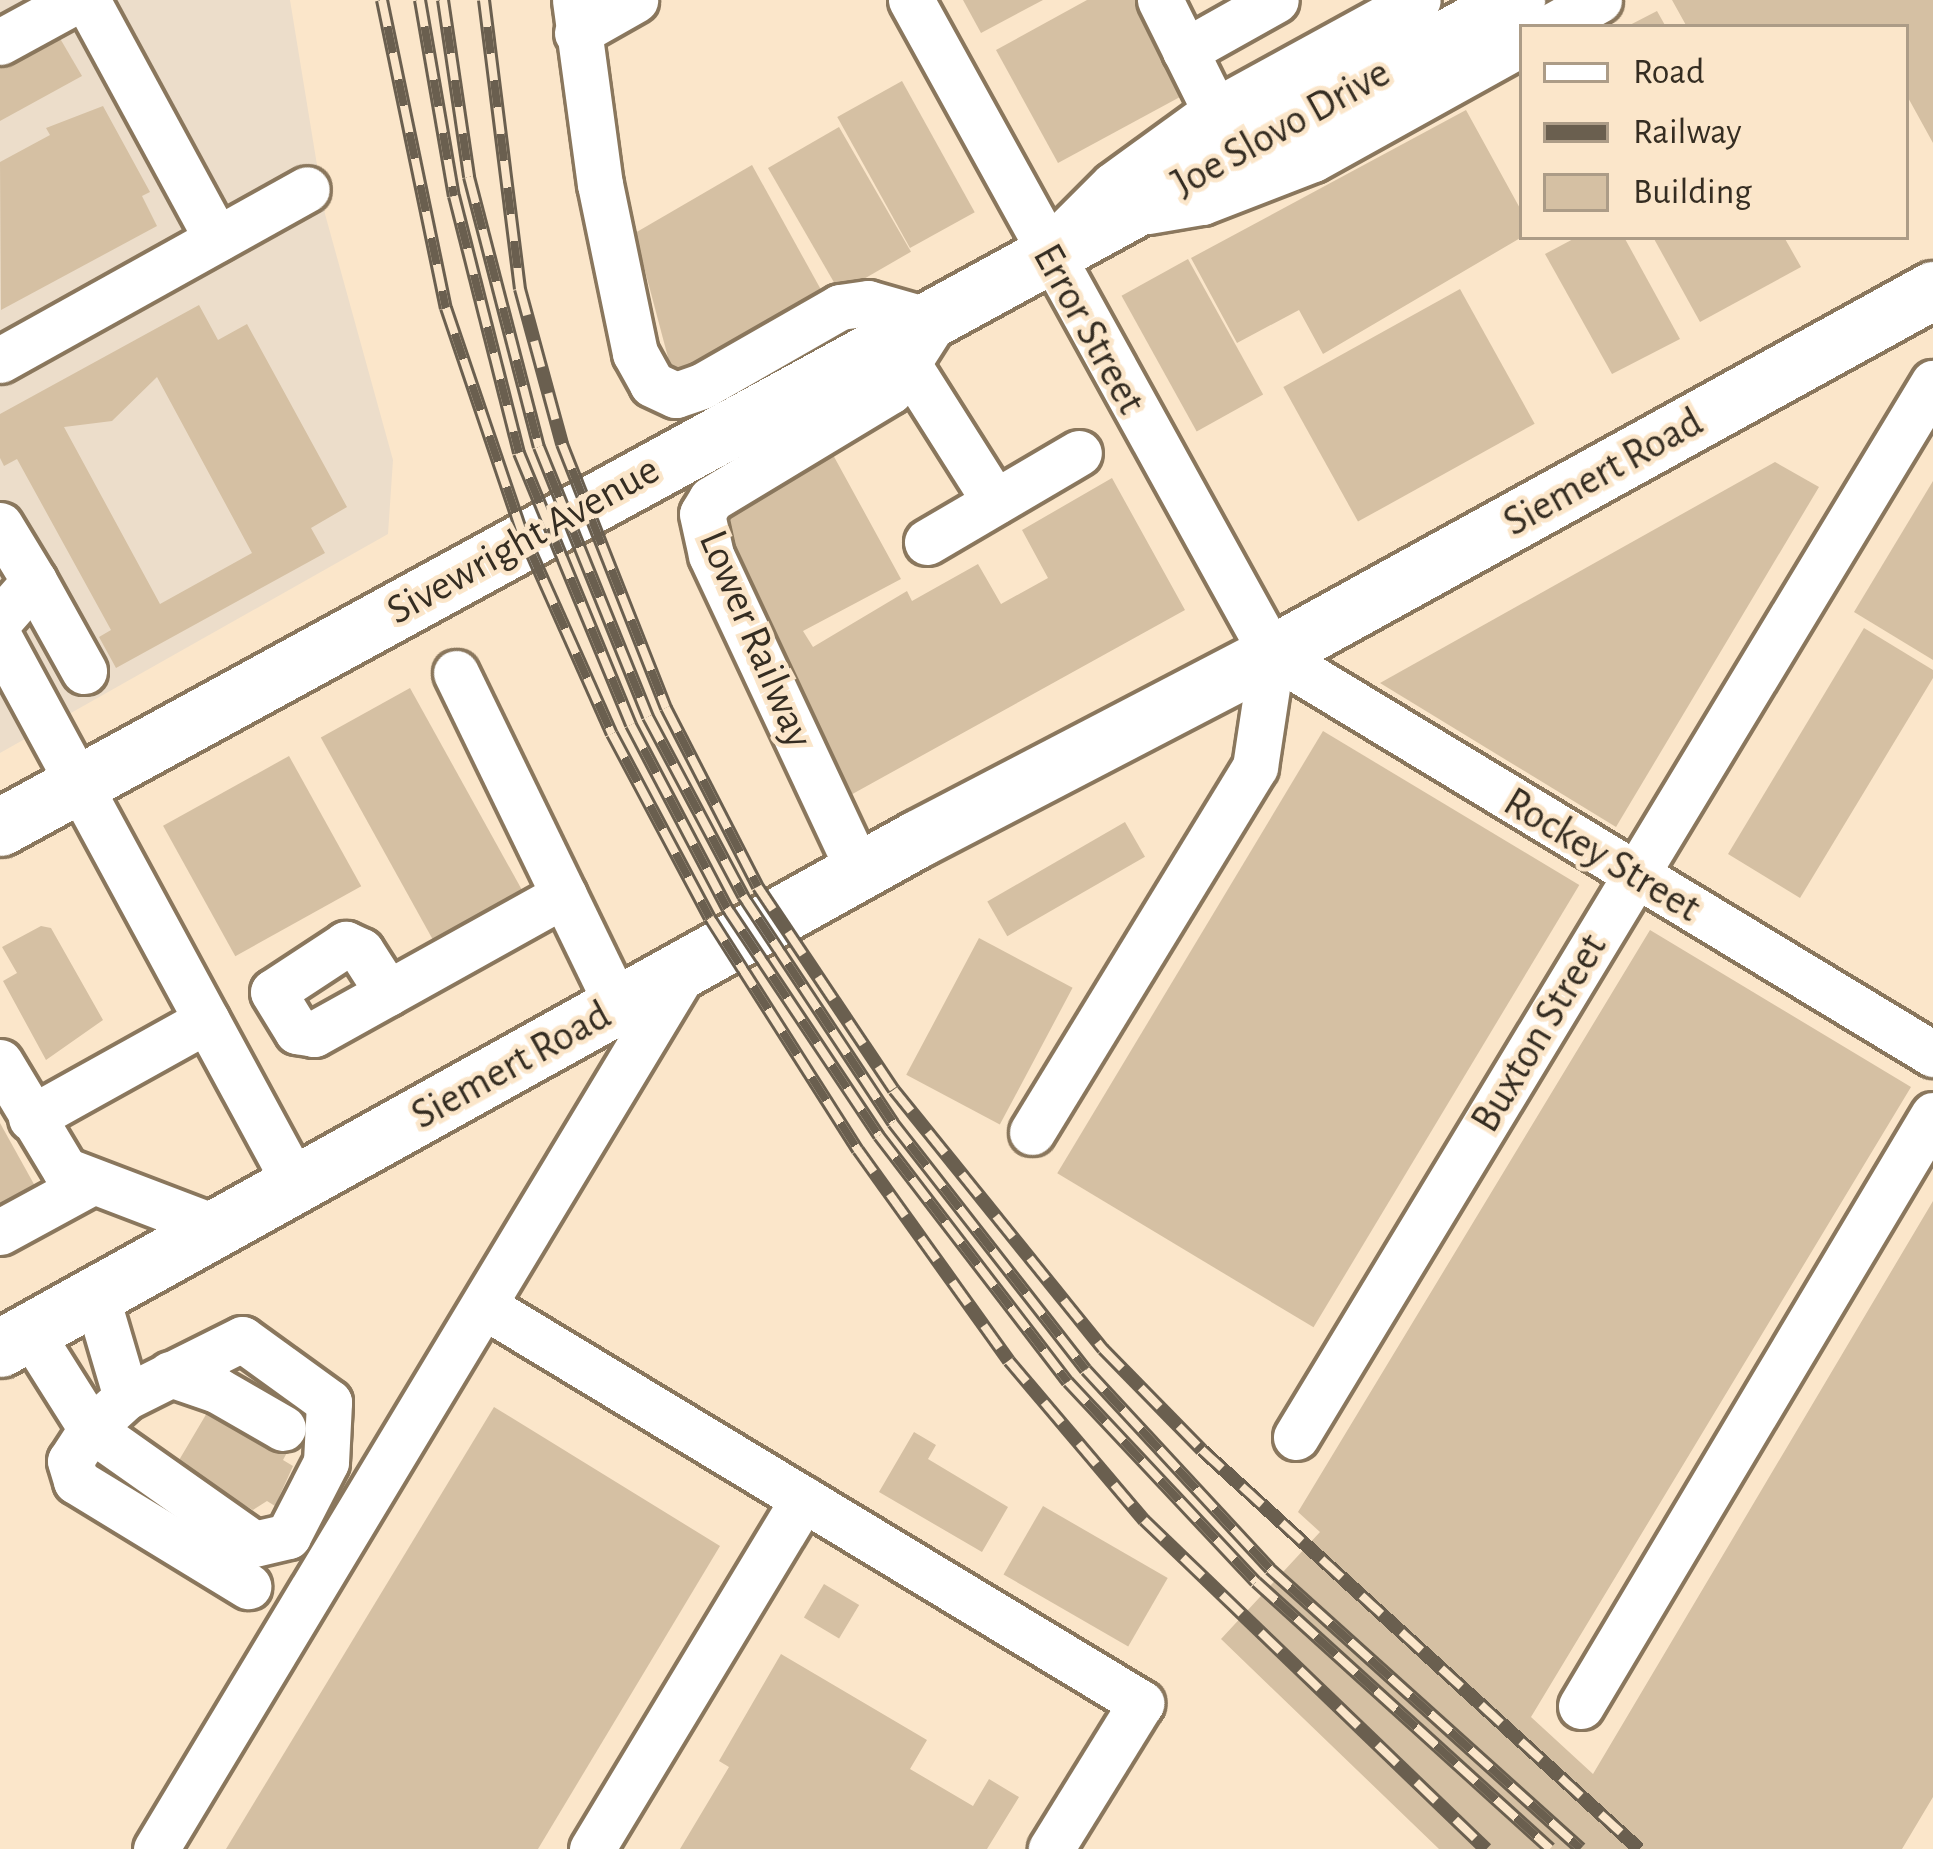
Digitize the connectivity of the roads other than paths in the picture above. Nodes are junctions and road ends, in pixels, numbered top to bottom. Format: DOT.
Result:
graph roads {
  1 [pos="77,0"];
  2 [pos="87,0"];
  3 [pos="635,0"];
  4 [pos="911,0"];
  5 [pos="1160,0"];
  6 [pos="1276,0"];
  7 [pos="1418,0"];
  8 [pos="1516,0"];
  9 [pos="1599,0"];
  10 [pos="576,16"];
  11 [pos="1555,24"];
  12 [pos="0,42"];
  13 [pos="1519,45"];
  14 [pos="1185,51"];
  15 [pos="1215,111"];
  16 [pos="307,189"];
  17 [pos="1115,217"];
  18 [pos="217,239"];
  19 [pos="1046,253"];
  20 [pos="1933,290"];
  21 [pos="922,345"];
  22 [pos="3,351"];
  23 [pos="1933,383"];
  24 [pos="1079,452"];
  25 [pos="995,502"];
  26 [pos="0,525"];
  27 [pos="927,542"];
  28 [pos="34,580"];
  29 [pos="0,620"];
  30 [pos="0,639"];
  31 [pos="1272,654"];
  32 [pos="84,671"];
  33 [pos="456,673"];
  34 [pos="14,690"];
  35 [pos="80,783"];
  36 [pos="0,827"];
  37 [pos="860,871"];
  38 [pos="1635,875"];
  39 [pos="564,895"];
  40 [pos="686,968"];
  41 [pos="388,993"];
  42 [pos="618,1006"];
  43 [pos="207,1019"];
  44 [pos="1933,1054"];
  45 [pos="0,1062"];
  46 [pos="1933,1115"];
  47 [pos="31,1118"];
  48 [pos="1032,1132"];
  49 [pos="88,1184"];
  50 [pos="296,1184"];
  51 [pos="217,1228"];
  52 [pos="0,1232"];
  53 [pos="96,1295"];
  54 [pos="484,1306"];
  55 [pos="11,1347"];
  56 [pos="170,1374"];
  57 [pos="126,1396"];
  58 [pos="283,1428"];
  59 [pos="91,1429"];
  60 [pos="1296,1437"];
  61 [pos="803,1498"];
  62 [pos="248,1586"];
  63 [pos="1581,1706"];
  64 [pos="156,1849"];
  65 [pos="592,1849"];
  66 [pos="1051,1849"];
  1 -- 12 [label="street"];
  2 -- 18 [label="street"];
  3 -- 10 [label="street"];
  4 -- 19 [label="street, Error Street"];
  5 -- 14 [label="street"];
  6 -- 14 [label="street"];
  7 -- 15 [label="street"];
  8 -- 17 [label="main road, Joe Slovo Drive"];
  9 -- 11 [label="street"];
  10 -- 21 [label="street"];
  13 -- 17 [label="street"];
  14 -- 15 [label="street"];
  15 -- 19 [label="street"];
  16 -- 18 [label="street"];
  17 -- 19 [label="main road, Joe Slovo Drive"];
  18 -- 22 [label="street"];
  19 -- 21 [label="main road, Sivewright Avenue"];
  19 -- 31 [label="street, Error Street"];
  20 -- 31 [label="main road, Siemert Road"];
  21 -- 25 [label="street"];
  21 -- 35 [label="main road, Sivewright Avenue"];
  21 -- 37 [label="street, Lower Railway"];
  23 -- 38 [label="street, Buxton Street"];
  24 -- 25 [label="street"];
  25 -- 27 [label="street"];
  26 -- 28 [label="street"];
  28 -- 29 [label="street"];
  28 -- 32 [label="street"];
  30 -- 34 [label="street"];
  31 -- 37 [label="main road, Siemert Road"];
  31 -- 38 [label="street, Rockey Street"];
  31 -- 48 [label="street"];
  33 -- 39 [label="street"];
  34 -- 35 [label="street"];
  35 -- 36 [label="main road, Sivewright Avenue"];
  35 -- 43 [label="street"];
  37 -- 40 [label="main road, Siemert Road"];
  38 -- 44 [label="street, Rockey Street"];
  38 -- 60 [label="street, Buxton Street"];
  39 -- 41 [label="street"];
  39 -- 42 [label="street"];
  40 -- 42 [label="main road, Siemert Road"];
  40 -- 54 [label="street"];
  42 -- 50 [label="main road, Siemert Road"];
  43 -- 47 [label="street"];
  43 -- 50 [label="street"];
  45 -- 47 [label="street"];
  46 -- 63 [label="street"];
  47 -- 49 [label="street"];
  49 -- 51 [label="street"];
  49 -- 52 [label="street"];
  50 -- 51 [label="main road, Siemert Road"];
  51 -- 53 [label="main road, Siemert Road"];
  53 -- 55 [label="main road, Siemert Road"];
  53 -- 57 [label="street"];
  54 -- 61 [label="street"];
  54 -- 64 [label="street"];
  55 -- 59 [label="street"];
  56 -- 57 [label="street"];
  56 -- 58 [label="street"];
  56 -- 59 [label="street"];
  57 -- 59 [label="street"];
  59 -- 62 [label="street"];
  61 -- 65 [label="street"];
  61 -- 66 [label="street"];
}
